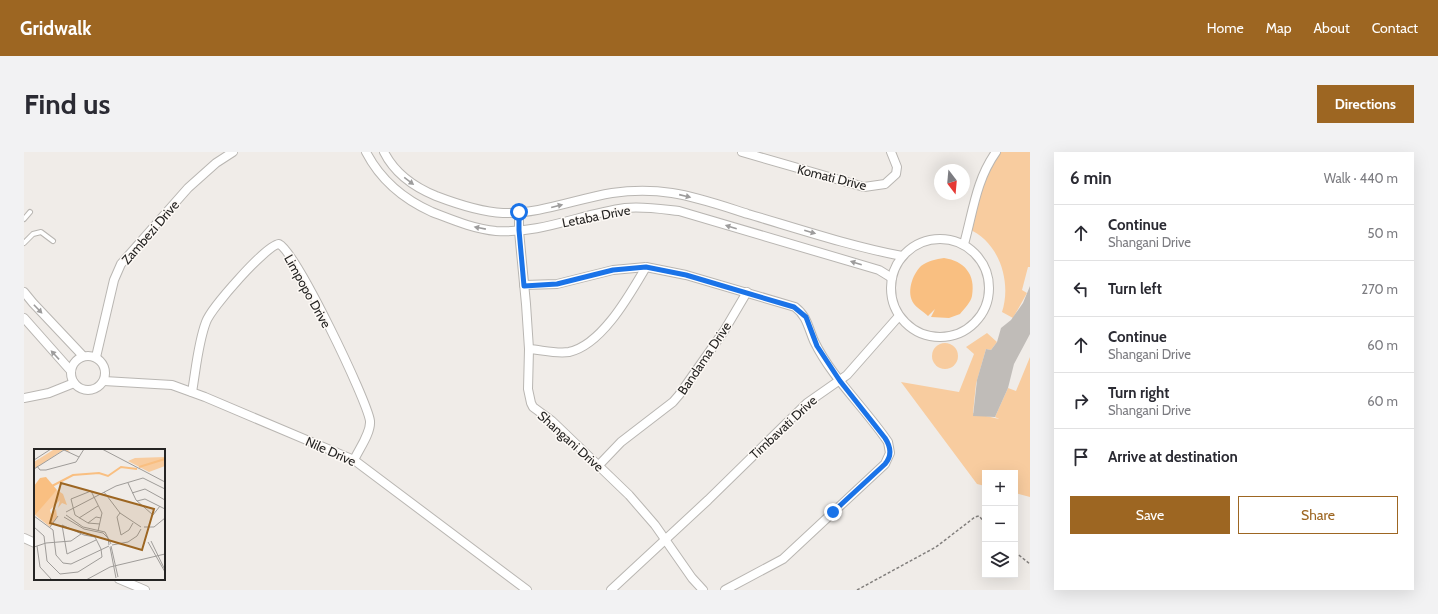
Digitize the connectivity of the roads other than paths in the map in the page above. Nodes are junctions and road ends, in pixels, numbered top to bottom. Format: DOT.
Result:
graph roads {
  1 [pos="233,152"];
  2 [pos="366,152"];
  3 [pos="384,152"];
  4 [pos="742,152"];
  5 [pos="891,152"];
  6 [pos="996,152"];
  7 [pos="30,212"];
  8 [pos="519,212"];
  9 [pos="24,219"];
  10 [pos="519,230"];
  11 [pos="53,241"];
  12 [pos="24,243"];
  13 [pos="964,244"];
  14 [pos="902,256"];
  15 [pos="646,267"];
  16 [pos="892,278"];
  17 [pos="524,286"];
  18 [pos="24,292"];
  19 [pos="746,292"];
  20 [pos="900,316"];
  21 [pos="24,318"];
  22 [pos="529,349"];
  23 [pos="83,356"];
  24 [pos="96,357"];
  25 [pos="71,371"];
  26 [pos="104,381"];
  27 [pos="840,381"];
  28 [pos="74,383"];
  29 [pos="192,392"];
  30 [pos="24,398"];
  31 [pos="354,460"];
  32 [pos="599,465"];
  33 [pos="24,538"];
  34 [pos="666,539"];
  35 [pos="34,543"];
  36 [pos="121,580"];
  37 [pos="145,590"];
  38 [pos="527,590"];
  39 [pos="611,590"];
  40 [pos="702,590"];
  41 [pos="726,590"];
  1 -- 24 [label="street, Zambezi Drive"];
  10 -- 2 [label="street, Letaba Drive, one-way"];
  3 -- 8 [label="street, Letaba Drive, one-way"];
  4 -- 5 [label="street, Komati Drive"];
  6 -- 13 [label="street"];
  7 -- 9 [label="lane"];
  8 -- 10 [label="street, Shangani Drive"];
  8 -- 14 [label="street, Letaba Drive, one-way"];
  16 -- 10 [label="street, Letaba Drive, one-way"];
  10 -- 17 [label="street, Shangani Drive"];
  11 -- 12 [label="lane"];
  13 -- 14 [label="street"];
  13 -- 20 [label="street"];
  14 -- 16 [label="street"];
  15 -- 17 [label="street"];
  15 -- 19 [label="street"];
  15 -- 22 [label="street"];
  16 -- 20 [label="street"];
  17 -- 22 [label="street, Shangani Drive"];
  18 -- 23 [label="street, one-way"];
  19 -- 27 [label="street"];
  19 -- 32 [label="street, Bandama Drive"];
  20 -- 27 [label="street, Timbavati Drive"];
  25 -- 21 [label="street, one-way"];
  22 -- 32 [label="street, Shangani Drive"];
  23 -- 24 [label="street"];
  23 -- 25 [label="street"];
  24 -- 26 [label="street"];
  25 -- 28 [label="street"];
  26 -- 28 [label="street"];
  26 -- 29 [label="street, Nile Drive"];
  27 -- 34 [label="street, Timbavati Drive"];
  27 -- 41 [label="street"];
  28 -- 30 [label="street"];
  29 -- 31 [label="street, Nile Drive"];
  29 -- 31 [label="street, Limpopo Drive"];
  31 -- 38 [label="street, Nile Drive"];
  32 -- 34 [label="street, Shangani Drive"];
  33 -- 35 [label="street"];
  34 -- 39 [label="street, Timbavati Drive"];
  34 -- 40 [label="street, Shangani Drive"];
  36 -- 37 [label="street"];
}
